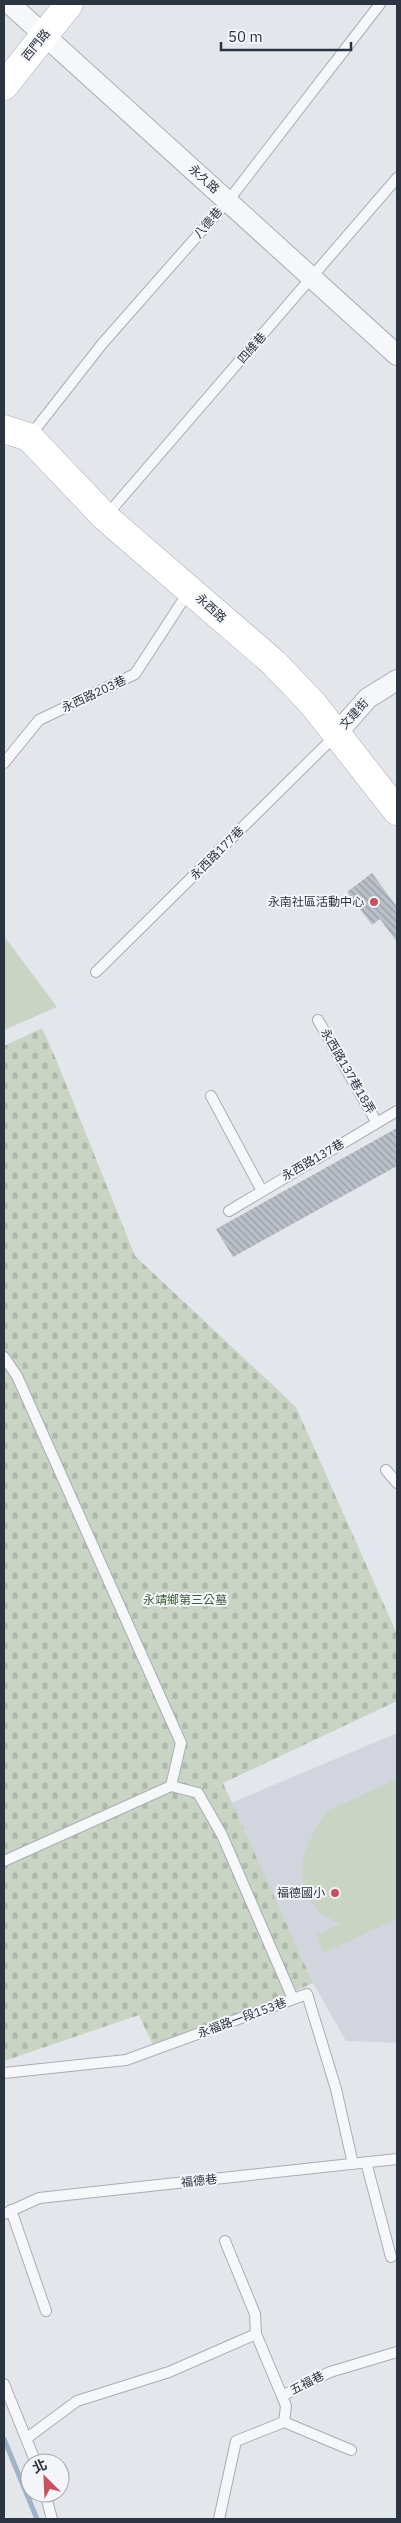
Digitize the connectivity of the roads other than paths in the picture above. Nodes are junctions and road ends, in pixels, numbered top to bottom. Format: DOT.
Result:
graph roads {
  1 [pos="10,4"];
  2 [pos="69,4"];
  3 [pos="380,4"];
  4 [pos="45,34"];
  5 [pos="4,86"];
  6 [pos="397,178"];
  7 [pos="228,201"];
  8 [pos="312,279"];
  9 [pos="397,355"];
  10 [pos="16,433"];
  11 [pos="105,517"];
  12 [pos="190,589"];
  13 [pos="397,680"];
  14 [pos="338,733"];
  15 [pos="4,763"];
  16 [pos="397,810"];
  17 [pos="96,972"];
  18 [pos="318,1020"];
  19 [pos="211,1096"];
  20 [pos="397,1111"];
  21 [pos="377,1123"];
  22 [pos="262,1191"];
  23 [pos="229,1211"];
  24 [pos="4,1357"];
  25 [pos="386,1470"];
  26 [pos="397,1483"];
  27 [pos="171,1786"];
  28 [pos="4,1861"];
  29 [pos="293,1999"];
  30 [pos="4,2073"];
  31 [pos="397,2159"];
  32 [pos="366,2162"];
  33 [pos="353,2164"];
  34 [pos="8,2212"];
  35 [pos="225,2241"];
  36 [pos="391,2257"];
  37 [pos="46,2311"];
  38 [pos="256,2334"];
  39 [pos="397,2352"];
  40 [pos="4,2384"];
  41 [pos="282,2396"];
  42 [pos="284,2422"];
  43 [pos="27,2438"];
  44 [pos="351,2450"];
  45 [pos="32,2453"];
  46 [pos="48,2503"];
  47 [pos="52,2519"];
  48 [pos="219,2519"];
  1 -- 4 [label="street, 永久路"];
  2 -- 4 [label="street, 西門路"];
  3 -- 7 [label="lane, 八德巷"];
  4 -- 5 [label="street, 西門路"];
  4 -- 7 [label="street, 永久路"];
  6 -- 8 [label="lane, 四維巷"];
  7 -- 8 [label="street, 永久路"];
  7 -- 10 [label="lane, 八德巷"];
  8 -- 9 [label="street, 永久路"];
  8 -- 11 [label="lane, 四維巷"];
  10 -- 11 [label="street, 永西路"];
  11 -- 12 [label="street, 永西路"];
  12 -- 14 [label="street, 永西路"];
  12 -- 15 [label="lane, 永西路203巷"];
  13 -- 14 [label="street, 文建街"];
  14 -- 16 [label="street, 永西路"];
  14 -- 17 [label="lane, 永西路177巷"];
  18 -- 21 [label="lane, 永西路137巷18弄"];
  19 -- 22 [label="lane"];
  20 -- 21 [label="lane, 永西路137巷"];
  21 -- 22 [label="lane, 永西路137巷"];
  22 -- 23 [label="lane, 永西路137巷"];
  24 -- 27 [label="lane"];
  25 -- 26 [label="lane"];
  27 -- 28 [label="lane"];
  27 -- 29 [label="lane"];
  29 -- 30 [label="lane, 永福路一段153巷"];
  29 -- 33 [label="lane, 永福路一段153巷"];
  31 -- 32 [label="lane, 福德巷"];
  32 -- 33 [label="lane, 福德巷"];
  32 -- 36 [label="lane"];
  33 -- 34 [label="lane, 福德巷"];
  34 -- 37 [label="lane"];
  35 -- 38 [label="lane"];
  38 -- 41 [label="lane"];
  38 -- 43 [label="lane"];
  39 -- 41 [label="lane, 五福巷"];
  40 -- 43 [label="lane"];
  41 -- 42 [label="lane, 五福巷"];
  42 -- 44 [label="lane"];
  42 -- 48 [label="lane"];
  43 -- 45 [label="lane"];
  46 -- 47 [label="lane"];
}
